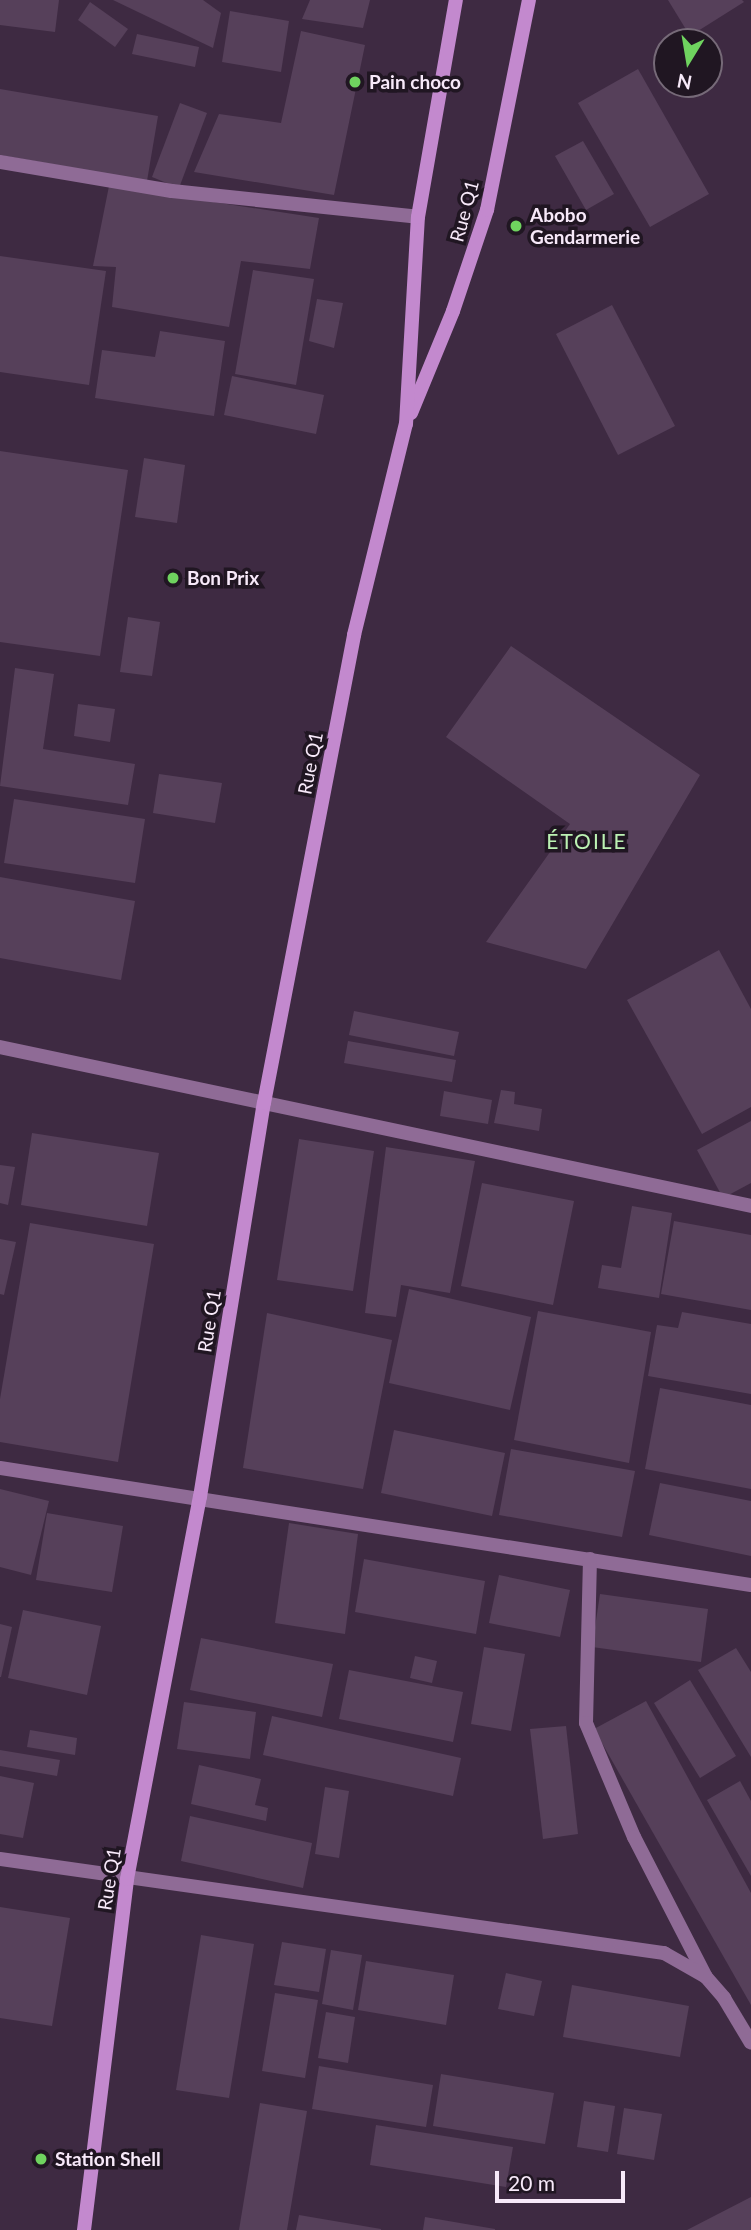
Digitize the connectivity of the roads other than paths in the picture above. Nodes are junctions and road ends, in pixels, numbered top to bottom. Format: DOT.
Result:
graph roads {
  1 [pos="456,0"];
  2 [pos="529,0"];
  3 [pos="0,162"];
  4 [pos="418,216"];
  5 [pos="406,424"];
  6 [pos="0,1047"];
  7 [pos="264,1103"];
  8 [pos="751,1206"];
  9 [pos="0,1468"];
  10 [pos="200,1497"];
  11 [pos="590,1559"];
  12 [pos="751,1585"];
  13 [pos="0,1859"];
  14 [pos="127,1879"];
  15 [pos="706,1977"];
  16 [pos="751,2043"];
  17 [pos="84,2230"];
  1 -- 4 [label="street, Rue Q1"];
  2 -- 5 [label="street, Rue Q1"];
  3 -- 4 [label="street"];
  4 -- 5 [label="street, Rue Q1"];
  5 -- 7 [label="street, Rue Q1"];
  6 -- 7 [label="street"];
  7 -- 8 [label="street"];
  7 -- 10 [label="street, Rue Q1"];
  9 -- 10 [label="street"];
  10 -- 11 [label="street"];
  10 -- 14 [label="street, Rue Q1"];
  11 -- 12 [label="street"];
  11 -- 15 [label="street"];
  13 -- 14 [label="street"];
  14 -- 15 [label="street"];
  14 -- 17 [label="street, Rue Q1"];
  15 -- 16 [label="street"];
}
